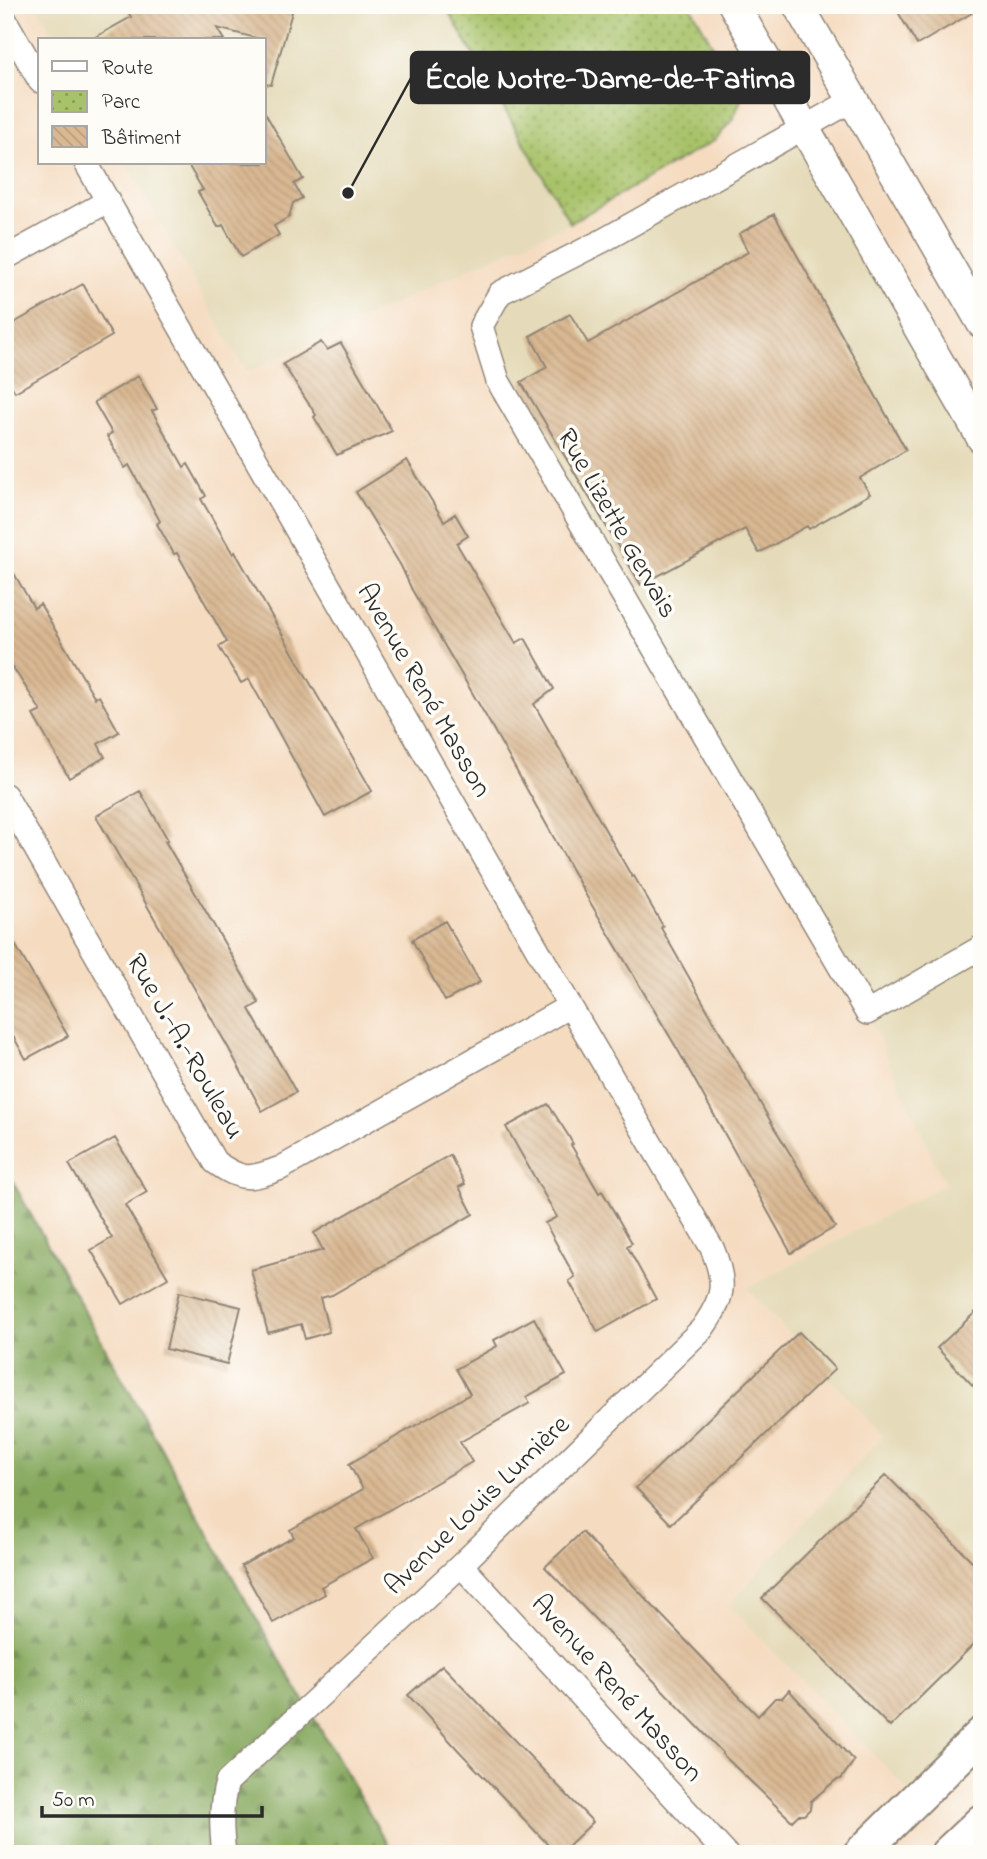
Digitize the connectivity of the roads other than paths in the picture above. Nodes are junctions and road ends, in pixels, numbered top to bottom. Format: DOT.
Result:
graph roads {
  1 [pos="734,5"];
  2 [pos="798,5"];
  3 [pos="5,20"];
  4 [pos="38,78"];
  5 [pos="853,100"];
  6 [pos="804,128"];
  7 [pos="87,164"];
  8 [pos="108,201"];
  9 [pos="5,258"];
  10 [pos="982,323"];
  11 [pos="982,438"];
  12 [pos="5,794"];
  13 [pos="982,947"];
  14 [pos="570,1006"];
  15 [pos="712,1248"];
  16 [pos="461,1565"];
  17 [pos="982,1734"];
  18 [pos="982,1821"];
  19 [pos="224,1854"];
  20 [pos="726,1854"];
  21 [pos="860,1854"];
  22 [pos="947,1854"];
  1 -- 6 [label="street"];
  2 -- 5 [label="street"];
  3 -- 4 [label="street"];
  5 -- 6 [label="street, Rue Lizette Gervais"];
  5 -- 10 [label="street"];
  6 -- 11 [label="street"];
  6 -- 13 [label="street, Rue Lizette Gervais"];
  7 -- 8 [label="street, Avenue René Masson"];
  8 -- 9 [label="street"];
  8 -- 14 [label="street, Avenue René Masson"];
  12 -- 14 [label="street, Rue J.-A.-Rouleau"];
  14 -- 15 [label="street, Avenue René Masson"];
  15 -- 16 [label="street, Avenue Louis Lumière"];
  16 -- 19 [label="street, Avenue Louis Lumière"];
  16 -- 20 [label="street, Avenue René Masson"];
  17 -- 21 [label="main road"];
  18 -- 22 [label="main road"];
}
